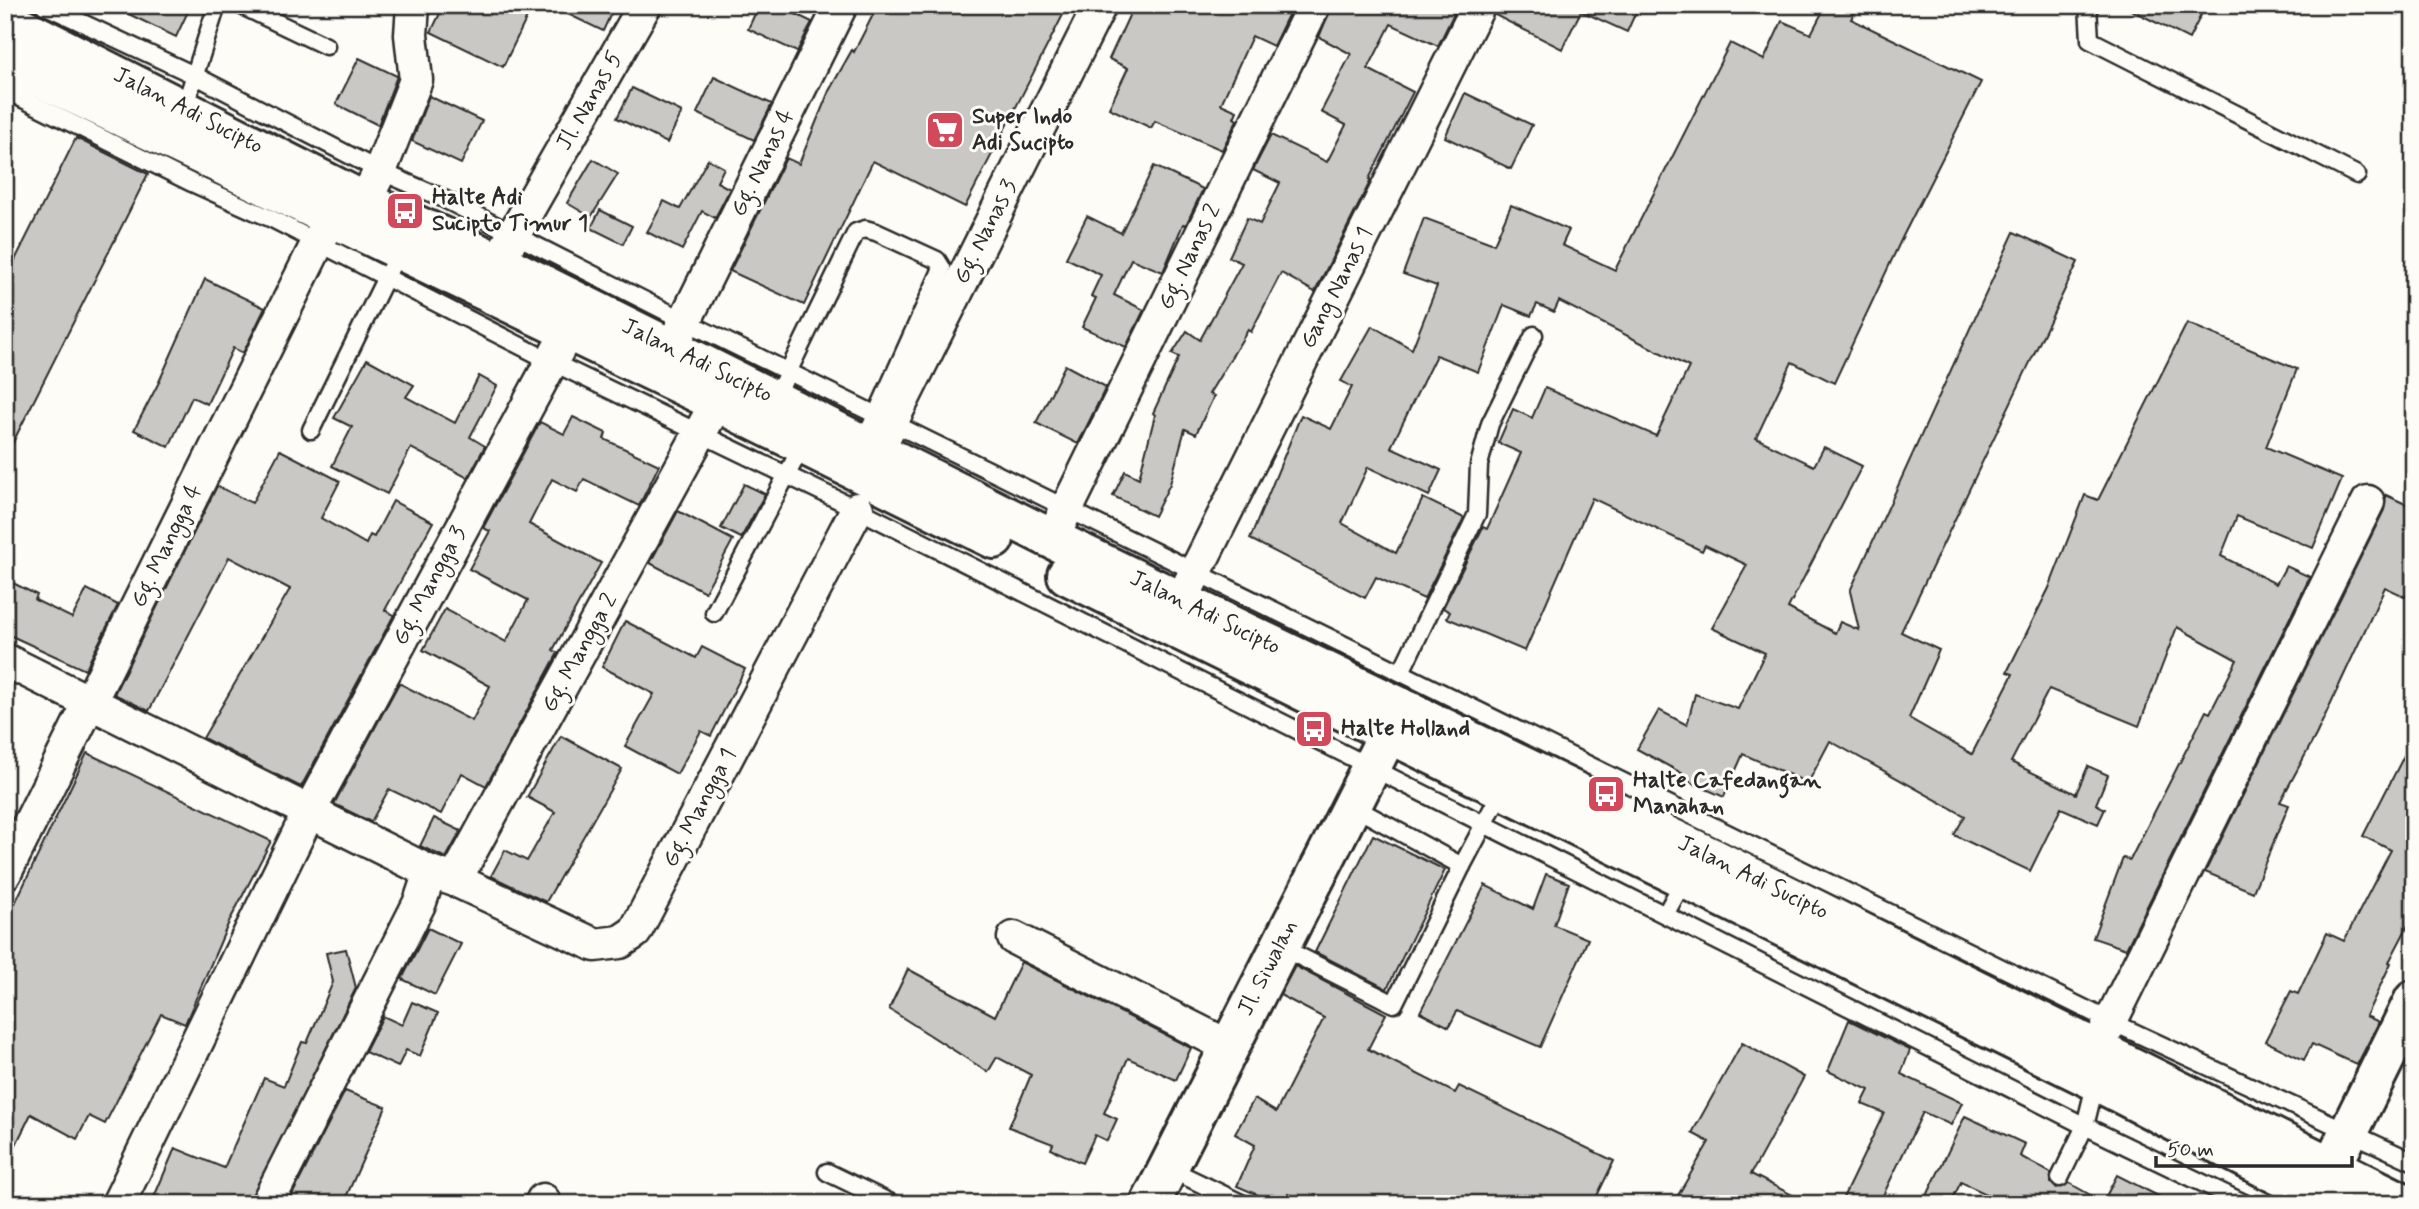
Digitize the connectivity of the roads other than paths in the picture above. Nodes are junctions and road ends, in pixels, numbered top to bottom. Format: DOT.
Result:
graph roads {
  1 [pos="44,5"];
  2 [pos="217,5"];
  3 [pos="240,5"];
  4 [pos="413,5"];
  5 [pos="645,5"];
  6 [pos="841,5"];
  7 [pos="1100,5"];
  8 [pos="1314,5"];
  9 [pos="1479,5"];
  10 [pos="2088,5"];
  11 [pos="5,19"];
  12 [pos="69,34"];
  13 [pos="326,46"];
  14 [pos="6,70"];
  15 [pos="189,92"];
  16 [pos="2357,175"];
  17 [pos="290,178"];
  18 [pos="349,212"];
  19 [pos="419,230"];
  20 [pos="506,248"];
  21 [pos="678,335"];
  22 [pos="1534,335"];
  23 [pos="559,346"];
  24 [pos="708,417"];
  25 [pos="756,418"];
  26 [pos="311,430"];
  27 [pos="873,453"];
  28 [pos="795,461"];
  29 [pos="2368,502"];
  30 [pos="1059,523"];
  31 [pos="715,613"];
  32 [pos="1168,622"];
  33 [pos="5,660"];
  34 [pos="1401,673"];
  35 [pos="89,702"];
  36 [pos="1379,750"];
  37 [pos="1351,806"];
  38 [pos="1494,806"];
  39 [pos="310,810"];
  40 [pos="1462,866"];
  41 [pos="5,873"];
  42 [pos="443,876"];
  43 [pos="1675,897"];
  44 [pos="1014,938"];
  45 [pos="1279,947"];
  46 [pos="2414,1000"];
  47 [pos="1228,1046"];
  48 [pos="2102,1051"];
  49 [pos="2085,1126"];
  50 [pos="2348,1132"];
  51 [pos="2414,1162"];
  52 [pos="1168,1168"];
  53 [pos="827,1172"];
  54 [pos="2060,1178"];
  55 [pos="2322,1192"];
  56 [pos="118,1204"];
  57 [pos="267,1204"];
  58 [pos="892,1204"];
  59 [pos="1150,1204"];
  60 [pos="1243,1204"];
  61 [pos="2246,1204"];
  62 [pos="2406,1204"];
  1 -- 12 [label="lane, Jalan Adi Sucipto"];
  2 -- 15 [label="lane"];
  3 -- 13 [label="lane"];
  4 -- 18 [label="street, Gg. Mangga 4"];
  5 -- 20 [label="street, Jl. Nanas 5"];
  6 -- 21 [label="street, Gg. Nanas 4"];
  7 -- 27 [label="street, Gg. Nanas 3"];
  8 -- 30 [label="street, Gg. Nanas 2"];
  9 -- 32 [label="street, Gang Nanas 1"];
  10 -- 16 [label="lane"];
  11 -- 12 [label="main road, Jalan Adi Sucipto"];
  12 -- 15 [label="main road, Jalan Adi Sucipto"];
  14 -- 17 [label="main road, Jalan Adi Sucipto"];
  15 -- 17 [label="main road, Jalan Adi Sucipto"];
  17 -- 18 [label="main road, Jalan Adi Sucipto"];
  17 -- 18 [label="lane, Jalan Adi Sucipto"];
  18 -- 19 [label="main road, Jalan Adi Sucipto"];
  18 -- 19 [label="lane, Jalan Adi Sucipto"];
  18 -- 35 [label="street, Gg. Mangga 4"];
  19 -- 20 [label="main road, Jalan Adi Sucipto"];
  19 -- 23 [label="main road, Jalan Adi Sucipto"];
  19 -- 26 [label="lane"];
  20 -- 21 [label="main road, Jalan Adi Sucipto"];
  21 -- 25 [label="main road, Jalan Adi Sucipto"];
  22 -- 34 [label="lane"];
  23 -- 24 [label="main road, Jalan Adi Sucipto"];
  23 -- 39 [label="street, Gg. Mangga 3"];
  24 -- 25 [label="main road, Jalan Adi Sucipto"];
  24 -- 42 [label="street, Gg. Mangga 2"];
  25 -- 27 [label="main road, Jalan Adi Sucipto"];
  25 -- 27 [label="lane"];
  25 -- 28 [label="main road, Jalan Adi Sucipto"];
  27 -- 28 [label="main road, Jalan Adi Sucipto"];
  27 -- 30 [label="main road, Jalan Adi Sucipto"];
  27 -- 32 [label="main road, Jalan Adi Sucipto"];
  27 -- 42 [label="street, Gg. Mangga 1"];
  28 -- 31 [label="lane"];
  29 -- 48 [label="street"];
  30 -- 32 [label="main road, Jalan Adi Sucipto"];
  32 -- 34 [label="lane, Jalan Adi Sucipto"];
  32 -- 36 [label="main road, Jalan Adi Sucipto"];
  32 -- 48 [label="main road, Jalan Adi Sucipto"];
  33 -- 35 [label="street, Gg. Mangga 1"];
  34 -- 48 [label="lane, Jalan Adi Sucipto"];
  35 -- 39 [label="street, Gg. Mangga 1"];
  35 -- 41 [label="street, Gg. Mangga 4"];
  36 -- 37 [label="main road, Jl. Siwalan"];
  36 -- 38 [label="main road, Jalan Adi Sucipto"];
  37 -- 40 [label="lane"];
  37 -- 45 [label="main road, Jl. Siwalan"];
  38 -- 40 [label="lane"];
  38 -- 43 [label="main road, Jalan Adi Sucipto"];
  39 -- 42 [label="street, Gg. Mangga 1"];
  39 -- 56 [label="street, Gg. Mangga 3"];
  40 -- 45 [label="lane"];
  42 -- 57 [label="street, Gg. Mangga 2"];
  43 -- 48 [label="main road, Jalan Adi Sucipto"];
  43 -- 49 [label="lane, Jalan Adi Sucipto"];
  44 -- 47 [label="street"];
  45 -- 47 [label="main road, Jl. Siwalan"];
  46 -- 50 [label="main road"];
  47 -- 52 [label="main road, Jl. Siwalan"];
  48 -- 49 [label="lane"];
  48 -- 50 [label="lane, Jalan Adi Sucipto"];
  48 -- 55 [label="main road, Jalan Adi Sucipto"];
  49 -- 54 [label="lane"];
  49 -- 61 [label="lane, Jalan Adi Sucipto"];
  50 -- 51 [label="lane, Jalan Adi Sucipto"];
  50 -- 55 [label="main road"];
  52 -- 59 [label="main road, Jl. Siwalan"];
  52 -- 60 [label="lane"];
  53 -- 58 [label="lane"];
  55 -- 62 [label="main road, Jalan Adi Sucipto"];
}
